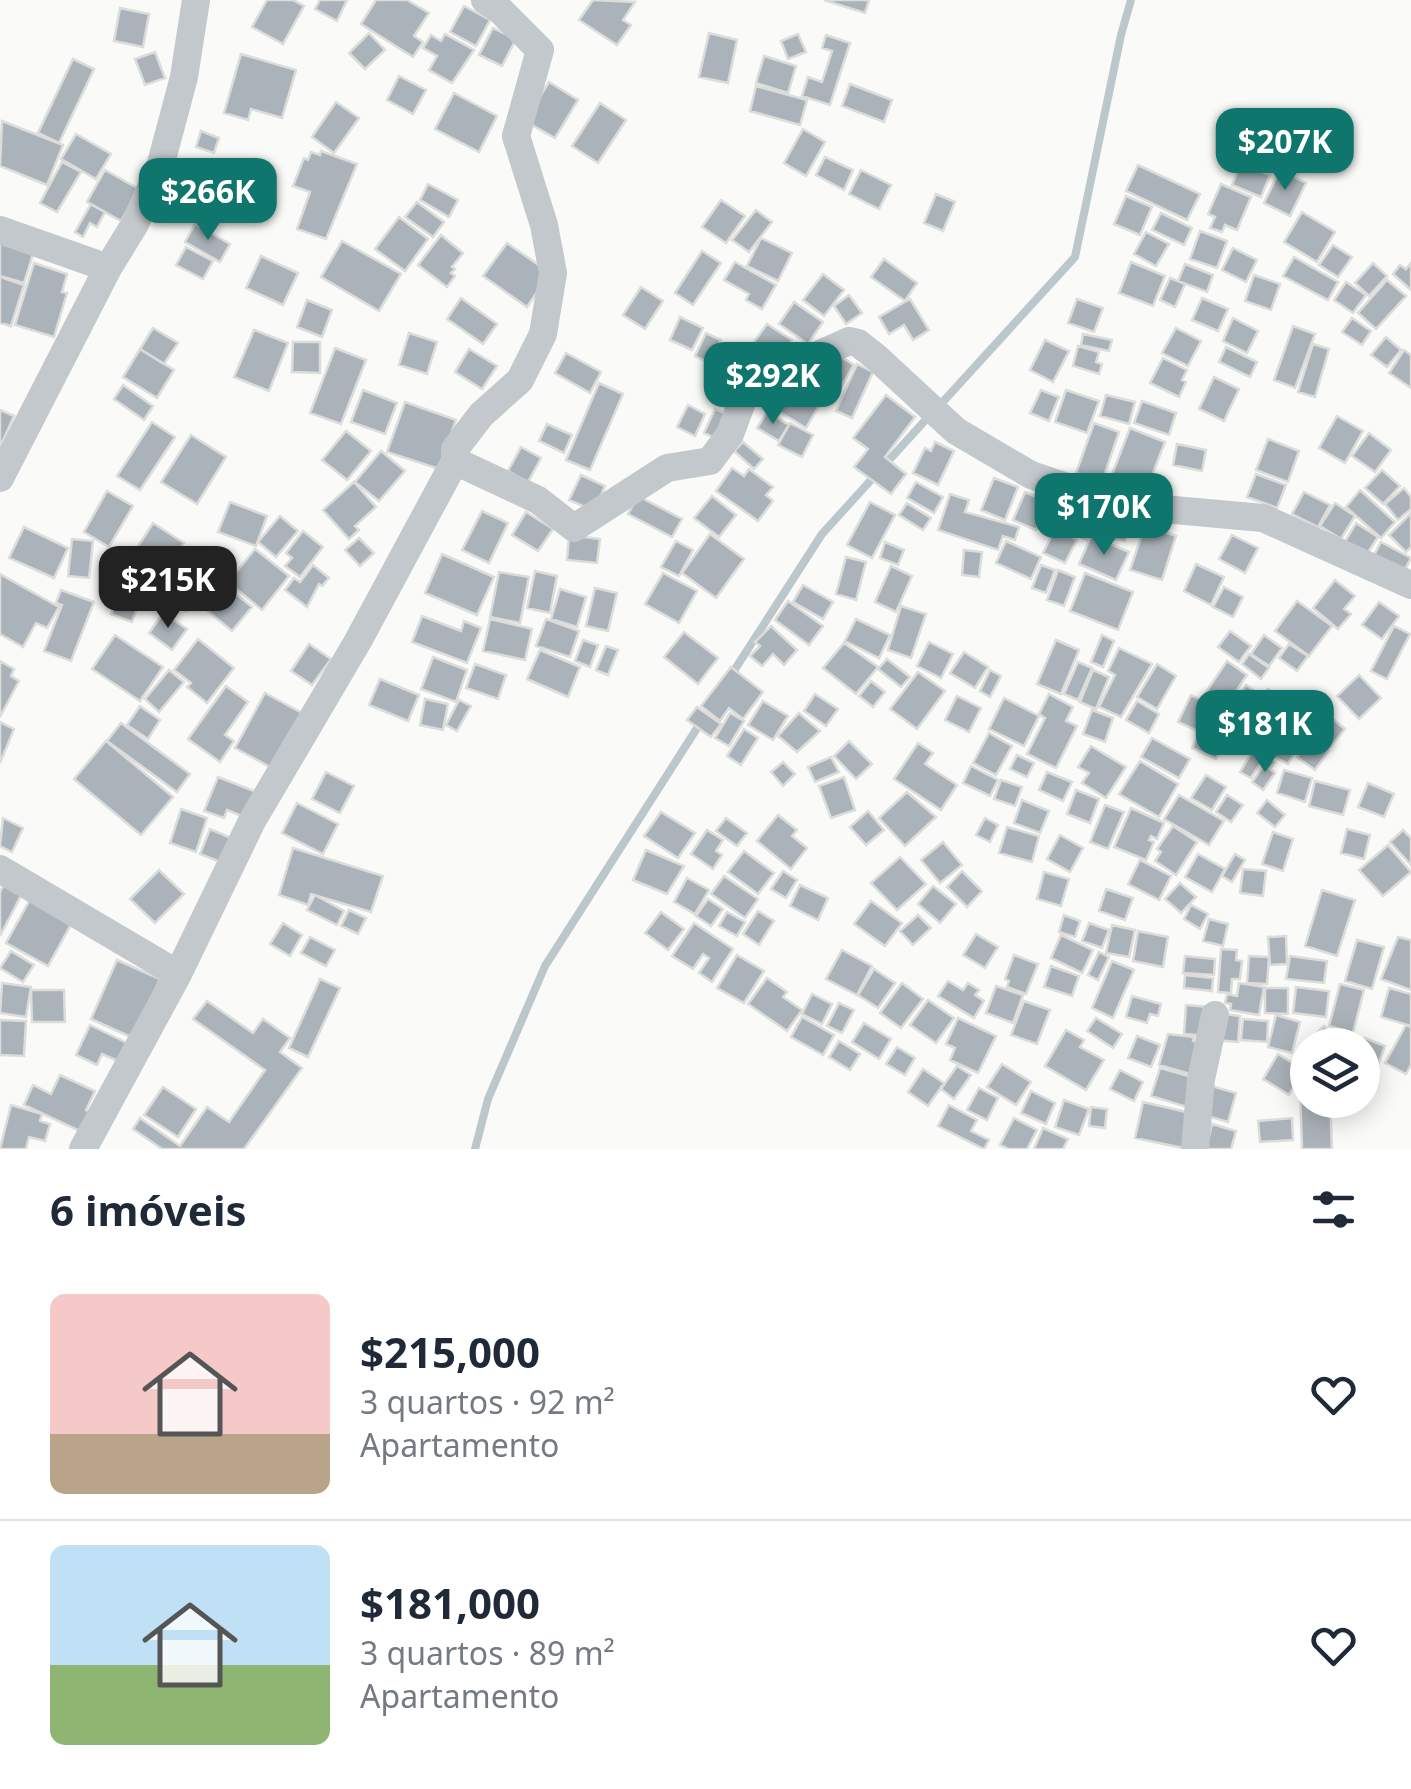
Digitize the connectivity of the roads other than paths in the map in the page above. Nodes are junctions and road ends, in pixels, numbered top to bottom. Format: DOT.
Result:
graph roads {
  1 [pos="196,0"];
  2 [pos="485,0"];
  3 [pos="0,230"];
  4 [pos="108,268"];
  5 [pos="456,462"];
  6 [pos="0,478"];
  7 [pos="1411,585"];
  8 [pos="0,868"];
  9 [pos="178,974"];
  10 [pos="1215,1015"];
  11 [pos="83,1149"];
  12 [pos="1195,1149"];
  1 -- 4 [label="street"];
  2 -- 5 [label="street"];
  3 -- 4 [label="street"];
  4 -- 6 [label="street"];
  5 -- 7 [label="street"];
  5 -- 9 [label="street"];
  8 -- 9 [label="street"];
  9 -- 11 [label="street"];
  10 -- 12 [label="street"];
}
